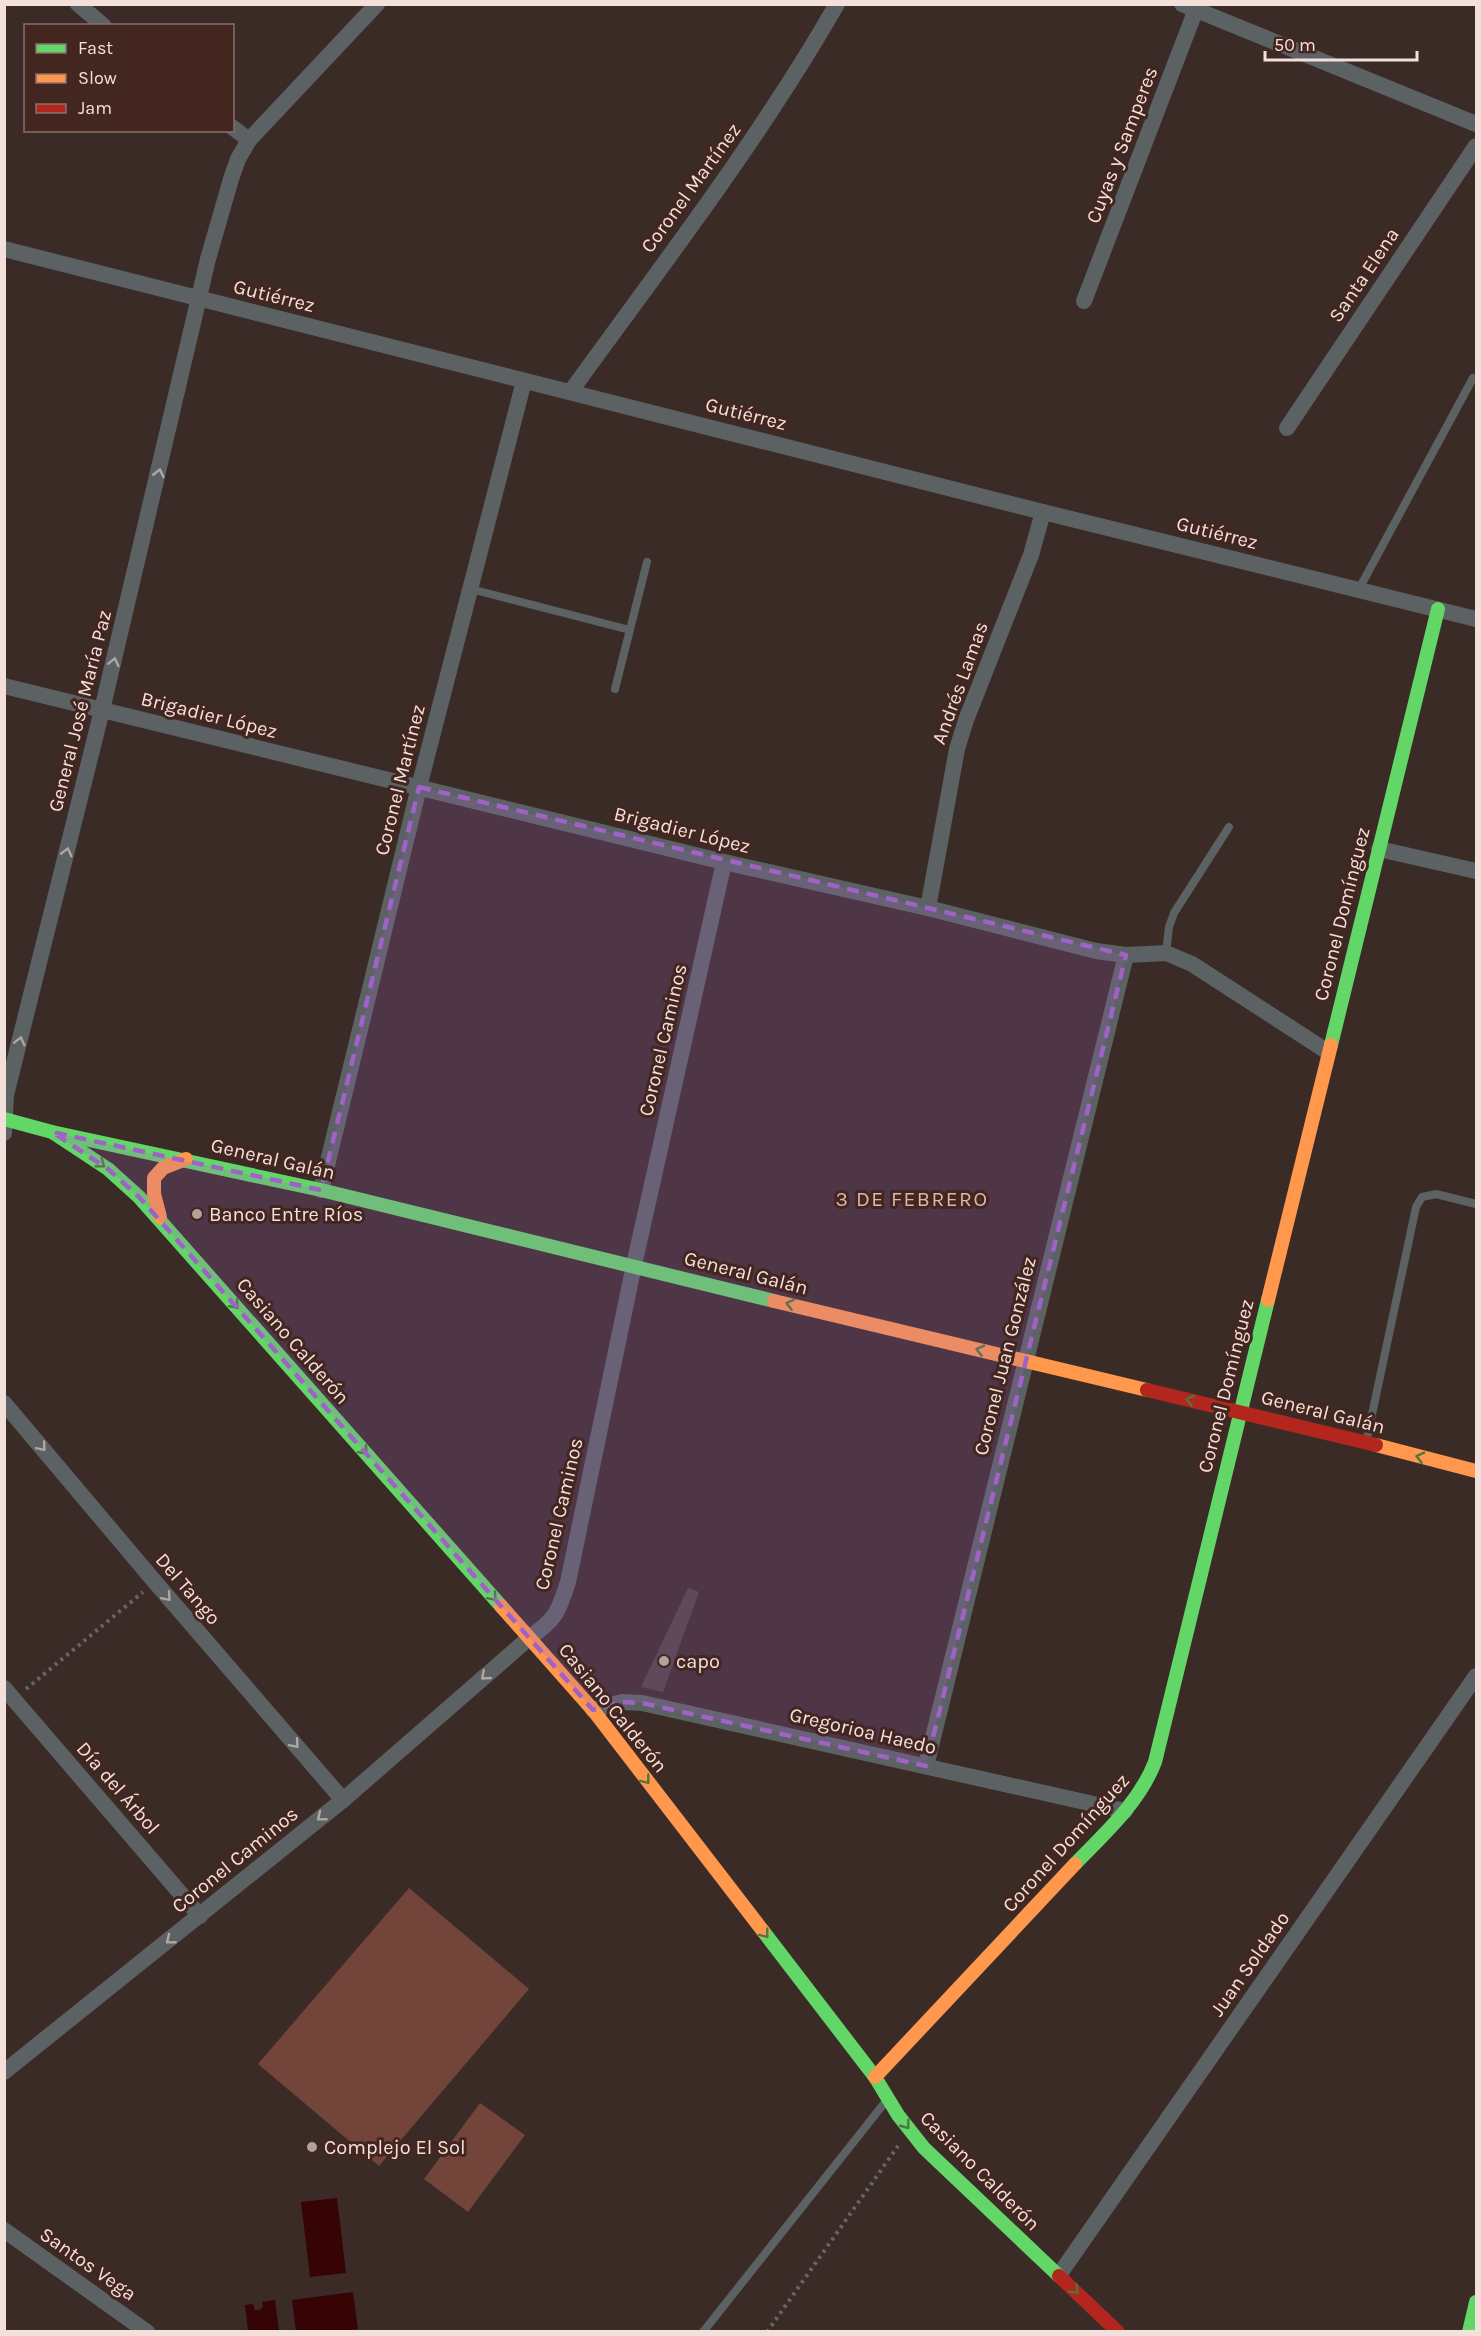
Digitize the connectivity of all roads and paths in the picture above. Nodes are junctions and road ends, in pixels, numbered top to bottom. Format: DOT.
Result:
graph roads {
  1 [pos="78,4"];
  2 [pos="837,4"];
  3 [pos="369,7"];
  4 [pos="1192,7"];
  5 [pos="102,24"];
  6 [pos="1476,124"];
  7 [pos="234,129"];
  8 [pos="249,140"];
  9 [pos="1476,146"];
  10 [pos="4,249"];
  11 [pos="200,299"];
  12 [pos="1084,301"];
  13 [pos="1473,378"];
  14 [pos="524,381"];
  15 [pos="571,391"];
  16 [pos="1287,428"];
  17 [pos="1044,512"];
  18 [pos="647,562"];
  19 [pos="471,589"];
  20 [pos="1359,589"];
  21 [pos="1438,609"];
  22 [pos="1476,618"];
  23 [pos="630,630"];
  24 [pos="4,686"];
  25 [pos="615,689"];
  26 [pos="102,710"];
  27 [pos="419,787"];
  28 [pos="1229,827"];
  29 [pos="1379,849"];
  30 [pos="724,862"];
  31 [pos="1476,871"];
  32 [pos="928,908"];
  33 [pos="1166,953"];
  34 [pos="1126,955"];
  35 [pos="1328,1052"];
  36 [pos="5,1119"];
  37 [pos="52,1132"];
  38 [pos="4,1133"];
  39 [pos="186,1159"];
  40 [pos="321,1190"];
  41 [pos="1476,1204"];
  42 [pos="162,1222"];
  43 [pos="634,1265"];
  44 [pos="1025,1362"];
  45 [pos="4,1402"];
  46 [pos="1240,1412"];
  47 [pos="1366,1443"];
  48 [pos="1476,1472"];
  49 [pos="155,1582"];
  50 [pos="529,1638"];
  51 [pos="1476,1676"];
  52 [pos="9,1693"];
  53 [pos="592,1710"];
  54 [pos="926,1767"];
  55 [pos="343,1800"];
  56 [pos="1125,1810"];
  57 [pos="200,1916"];
  58 [pos="4,2072"];
  59 [pos="875,2077"];
  60 [pos="888,2098"];
  61 [pos="909,2129"];
  62 [pos="4,2230"];
  63 [pos="1059,2275"];
  64 [pos="1476,2302"];
  65 [pos="147,2331"];
  66 [pos="703,2331"];
  67 [pos="767,2331"];
  68 [pos="1118,2331"];
  69 [pos="1469,2331"];
  1 -- 5 [label="street"];
  2 -- 15 [label="street, Coronel Martínez"];
  3 -- 8 [label="street, General José María Paz"];
  4 -- 6 [label="street"];
  4 -- 12 [label="street, Cuyas y Samperes"];
  7 -- 8 [label="street"];
  8 -- 11 [label="street, General José María Paz"];
  9 -- 16 [label="street, Santa Elena"];
  10 -- 11 [label="street, Gutiérrez"];
  11 -- 14 [label="street, Gutiérrez"];
  26 -- 11 [label="street, General José María Paz, one-way"];
  13 -- 20 [label="lane"];
  14 -- 15 [label="street, Gutiérrez"];
  14 -- 19 [label="street, Coronel Martínez"];
  15 -- 17 [label="street, Gutiérrez"];
  17 -- 20 [label="street, Gutiérrez"];
  17 -- 32 [label="street, Andrés Lamas"];
  18 -- 23 [label="lane"];
  19 -- 23 [label="lane"];
  19 -- 27 [label="street, Coronel Martínez"];
  20 -- 21 [label="street, Gutiérrez"];
  21 -- 22 [label="street, Gutiérrez"];
  21 -- 29 [label="street, Coronel Domínguez"];
  23 -- 25 [label="lane"];
  24 -- 26 [label="street, Brigadier López"];
  26 -- 27 [label="street, Brigadier López"];
  36 -- 26 [label="street, General José María Paz, one-way"];
  27 -- 30 [label="street, Brigadier López"];
  27 -- 40 [label="street, Coronel Martínez"];
  28 -- 33 [label="lane"];
  29 -- 31 [label="street"];
  29 -- 35 [label="street, Coronel Domínguez"];
  30 -- 32 [label="street, Brigadier López"];
  30 -- 43 [label="street, Coronel Caminos"];
  32 -- 34 [label="street, Brigadier López"];
  33 -- 34 [label="street, Brigadier López"];
  33 -- 35 [label="street, Brigadier López"];
  34 -- 44 [label="street, Coronel Juan González"];
  35 -- 46 [label="street, Coronel Domínguez"];
  36 -- 37 [label="street, General Galán"];
  36 -- 38 [label="street, General José María Paz"];
  37 -- 39 [label="street, General Galán"];
  37 -- 42 [label="street, Casiano Calderón, one-way"];
  39 -- 40 [label="street, General Galán"];
  39 -- 42 [label="street"];
  40 -- 43 [label="street, General Galán"];
  41 -- 47 [label="lane"];
  42 -- 50 [label="street, Casiano Calderón, one-way"];
  44 -- 43 [label="street, General Galán, one-way"];
  43 -- 50 [label="street, Coronel Caminos"];
  46 -- 44 [label="street, General Galán, one-way"];
  44 -- 54 [label="street, Coronel Juan González"];
  45 -- 49 [label="street, Del Tango, one-way"];
  46 -- 47 [label="street, General Galán"];
  46 -- 56 [label="street, Coronel Domínguez"];
  48 -- 47 [label="street, General Galán, one-way"];
  49 -- 52 [label="path"];
  49 -- 55 [label="street, Del Tango, one-way"];
  50 -- 53 [label="street, Casiano Calderón"];
  50 -- 55 [label="street, Coronel Caminos, one-way"];
  51 -- 63 [label="street, Juan Soldado"];
  52 -- 57 [label="street, Día del Árbol"];
  53 -- 54 [label="street, Gregorioa Haedo"];
  53 -- 59 [label="street, Casiano Calderón, one-way"];
  54 -- 56 [label="street, Gregorioa Haedo"];
  55 -- 57 [label="street, Coronel Caminos, one-way"];
  56 -- 59 [label="street, Coronel Domínguez"];
  57 -- 58 [label="street, Coronel Caminos, one-way"];
  59 -- 60 [label="street, Casiano Calderón"];
  60 -- 61 [label="street, Casiano Calderón, one-way"];
  60 -- 66 [label="lane"];
  61 -- 63 [label="street, Casiano Calderón"];
  61 -- 67 [label="path"];
  62 -- 65 [label="street, Santos Vega"];
  63 -- 68 [label="street, Casiano Calderón, one-way"];
  64 -- 69 [label="street"];
}
